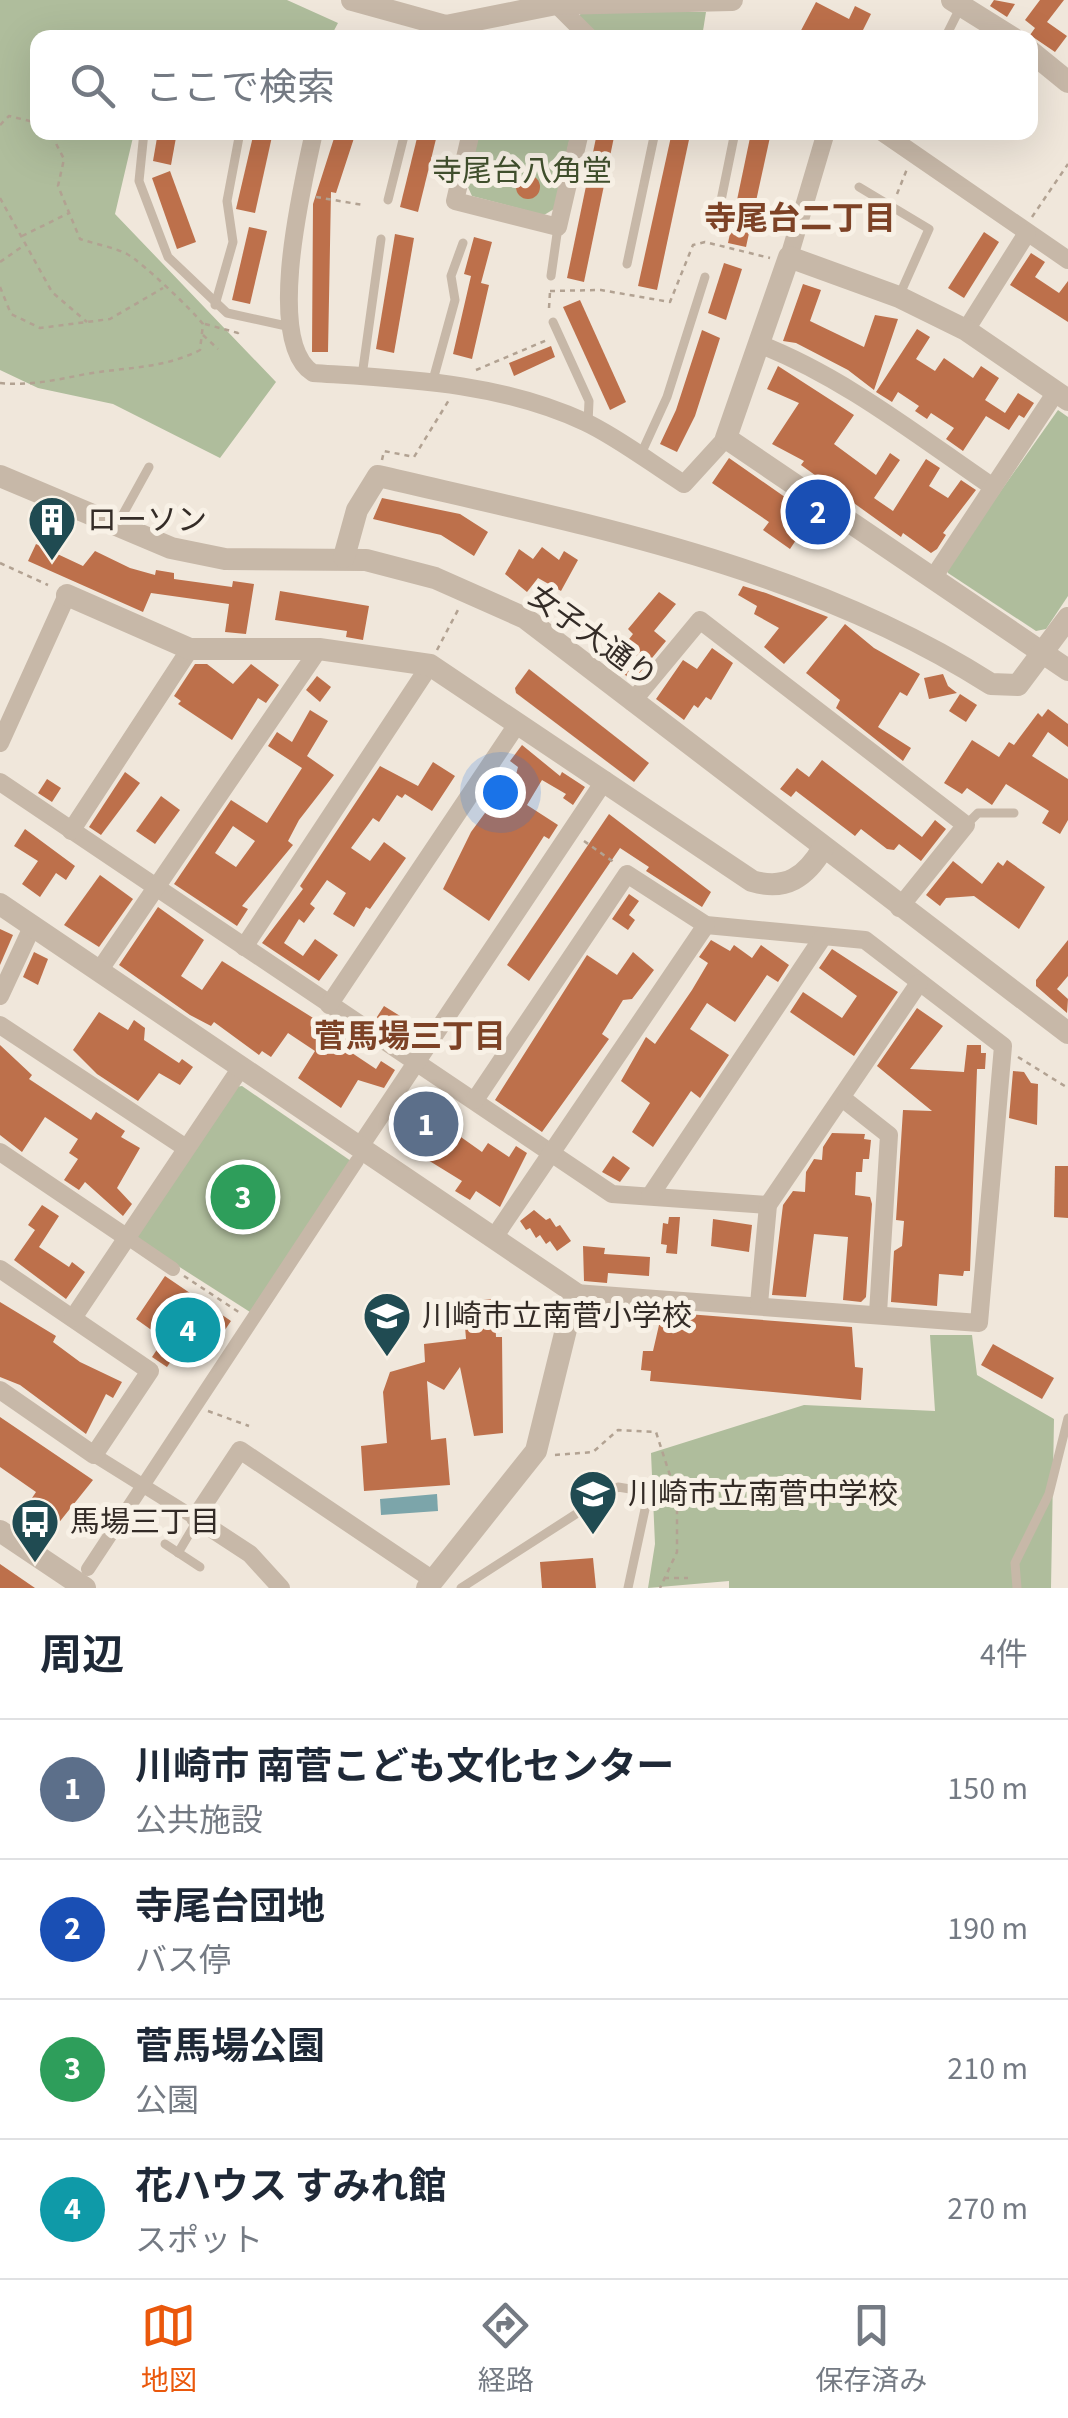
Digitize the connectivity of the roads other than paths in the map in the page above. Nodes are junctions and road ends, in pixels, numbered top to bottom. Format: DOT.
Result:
graph roads {
  1 [pos="732,0"];
  2 [pos="598,1"];
  3 [pos="657,1"];
  4 [pos="363,2"];
  5 [pos="957,3"];
  6 [pos="556,4"];
  7 [pos="499,7"];
  8 [pos="423,9"];
  9 [pos="582,30"];
  10 [pos="947,30"];
  11 [pos="999,30"];
  12 [pos="1038,58"];
  13 [pos="1068,82"];
  14 [pos="143,140"];
  15 [pos="239,140"];
  16 [pos="312,140"];
  17 [pos="403,140"];
  18 [pos="469,140"];
  19 [pos="578,140"];
  20 [pos="654,140"];
  21 [pos="732,140"];
  22 [pos="823,140"];
  23 [pos="895,140"];
  24 [pos="859,187"];
  25 [pos="388,200"];
  26 [pos="716,225"];
  27 [pos="558,226"];
  28 [pos="1025,231"];
  29 [pos="380,239"];
  30 [pos="462,243"];
  31 [pos="783,258"];
  32 [pos="1068,260"];
  33 [pos="628,264"];
  34 [pos="551,276"];
  35 [pos="706,277"];
  36 [pos="899,296"];
  37 [pos="215,305"];
  38 [pos="553,322"];
  39 [pos="290,326"];
  40 [pos="966,330"];
  41 [pos="758,344"];
  42 [pos="362,376"];
  43 [pos="433,380"];
  44 [pos="1062,396"];
  45 [pos="588,423"];
  46 [pos="726,438"];
  47 [pos="640,456"];
  48 [pos="149,467"];
  49 [pos="0,476"];
  50 [pos="993,487"];
  51 [pos="116,528"];
  52 [pos="344,557"];
  53 [pos="933,578"];
  54 [pos="66,595"];
  55 [pos="1068,618"];
  56 [pos="320,648"];
  57 [pos="190,649"];
  58 [pos="1045,652"];
  59 [pos="430,665"];
  60 [pos="1068,670"];
  61 [pos="632,702"];
  62 [pos="518,723"];
  63 [pos="0,743"];
  64 [pos="605,780"];
  65 [pos="0,782"];
  66 [pos="1014,813"];
  67 [pos="966,826"];
  68 [pos="71,831"];
  69 [pos="824,848"];
  70 [pos="157,888"];
  71 [pos="0,904"];
  72 [pos="899,908"];
  73 [pos="706,925"];
  74 [pos="33,926"];
  75 [pos="823,937"];
  76 [pos="244,947"];
  77 [pos="101,968"];
  78 [pos="919,983"];
  79 [pos="0,996"];
  80 [pos="329,1005"];
  81 [pos="0,1025"];
  82 [pos="1065,1025"];
  83 [pos="415,1065"];
  84 [pos="242,1066"];
  85 [pos="842,1098"];
  86 [pos="474,1100"];
  87 [pos="186,1148"];
  88 [pos="0,1152"];
  89 [pos="552,1152"];
  90 [pos="358,1154"];
  91 [pos="650,1196"];
  92 [pos="768,1205"];
  93 [pos="494,1236"];
  94 [pos="126,1237"];
  95 [pos="0,1269"];
  96 [pos="173,1269"];
  97 [pos="575,1293"];
  98 [pos="759,1304"];
  99 [pos="878,1314"];
  100 [pos="73,1318"];
  101 [pos="0,1390"];
  102 [pos="1068,1418"];
  103 [pos="94,1455"];
  104 [pos="140,1486"];
  105 [pos="196,1519"];
  106 [pos="0,1531"];
  107 [pos="165,1544"];
  108 [pos="178,1553"];
  109 [pos="200,1567"];
  110 [pos="87,1579"];
  111 [pos="430,1584"];
  112 [pos="281,1588"];
  113 [pos="461,1588"];
  114 [pos="628,1588"];
  115 [pos="1017,1588"];
  1 -- 3 [label="street"];
  2 -- 3 [label="street"];
  2 -- 6 [label="street"];
  4 -- 8 [label="street"];
  5 -- 10 [label="lane"];
  5 -- 11 [label="street"];
  6 -- 7 [label="street"];
  6 -- 9 [label="street"];
  7 -- 8 [label="street"];
  12 -- 13 [label="street"];
  14 -- 37 [label="lane"];
  15 -- 37 [label="lane"];
  16 -- 39 [label="street"];
  17 -- 25 [label="lane"];
  18 -- 27 [label="street"];
  19 -- 27 [label="street"];
  20 -- 33 [label="lane"];
  21 -- 26 [label="lane"];
  22 -- 31 [label="street"];
  23 -- 28 [label="street"];
  24 -- 36 [label="lane"];
  27 -- 34 [label="lane"];
  28 -- 32 [label="street"];
  28 -- 40 [label="street"];
  29 -- 42 [label="lane"];
  30 -- 43 [label="lane"];
  31 -- 36 [label="street"];
  31 -- 41 [label="street"];
  35 -- 47 [label="lane"];
  36 -- 40 [label="street"];
  37 -- 39 [label="lane"];
  38 -- 45 [label="lane"];
  39 -- 42 [label="street"];
  40 -- 44 [label="street"];
  41 -- 46 [label="street"];
  41 -- 50 [label="street"];
  42 -- 43 [label="street"];
  43 -- 45 [label="street"];
  44 -- 50 [label="street"];
  45 -- 47 [label="street"];
  46 -- 47 [label="street"];
  46 -- 53 [label="street"];
  48 -- 51 [label="lane"];
  49 -- 51 [label="street, 女子大通り"];
  50 -- 53 [label="street"];
  51 -- 52 [label="street, 女子大通り"];
  52 -- 58 [label="street"];
  52 -- 61 [label="street, 女子大通り"];
  53 -- 58 [label="street"];
  54 -- 57 [label="street"];
  54 -- 63 [label="street"];
  55 -- 58 [label="street"];
  56 -- 57 [label="street"];
  56 -- 59 [label="street"];
  56 -- 70 [label="street"];
  57 -- 68 [label="street"];
  58 -- 60 [label="street"];
  59 -- 62 [label="street"];
  59 -- 76 [label="street"];
  61 -- 67 [label="street"];
  61 -- 69 [label="street, 女子大通り"];
  62 -- 64 [label="street"];
  62 -- 80 [label="street"];
  64 -- 69 [label="street"];
  64 -- 83 [label="street"];
  65 -- 68 [label="street"];
  66 -- 67 [label="lane"];
  67 -- 72 [label="street"];
  68 -- 70 [label="street"];
  69 -- 72 [label="street, 女子大通り"];
  70 -- 76 [label="street"];
  70 -- 77 [label="street"];
  71 -- 74 [label="street"];
  72 -- 82 [label="street, 女子大通り"];
  73 -- 75 [label="street"];
  73 -- 86 [label="street"];
  73 -- 89 [label="street"];
  74 -- 77 [label="street"];
  74 -- 79 [label="street"];
  75 -- 78 [label="street"];
  75 -- 91 [label="street"];
  76 -- 80 [label="street"];
  77 -- 84 [label="street"];
  78 -- 85 [label="street"];
  78 -- 99 [label="street"];
  80 -- 83 [label="street"];
  81 -- 87 [label="street"];
  83 -- 86 [label="street"];
  83 -- 90 [label="street"];
  84 -- 87 [label="street"];
  84 -- 90 [label="street"];
  85 -- 92 [label="street"];
  85 -- 99 [label="street"];
  86 -- 89 [label="street"];
  87 -- 94 [label="street"];
  88 -- 94 [label="street"];
  89 -- 91 [label="street"];
  89 -- 93 [label="street"];
  90 -- 93 [label="street"];
  90 -- 104 [label="street"];
  91 -- 92 [label="street"];
  92 -- 98 [label="street"];
  93 -- 97 [label="street"];
  94 -- 96 [label="street"];
  94 -- 100 [label="street"];
  95 -- 100 [label="street"];
  97 -- 98 [label="street"];
  97 -- 111 [label="street"];
  98 -- 99 [label="street"];
  100 -- 103 [label="street"];
  101 -- 103 [label="street"];
  102 -- 115 [label="lane"];
  103 -- 104 [label="street"];
  104 -- 105 [label="street"];
  104 -- 110 [label="street"];
  105 -- 108 [label="lane"];
  105 -- 111 [label="street"];
  105 -- 112 [label="street"];
  106 -- 110 [label="street"];
  107 -- 108 [label="lane"];
  108 -- 109 [label="lane"];
  113 -- 114 [label="lane"];
}
